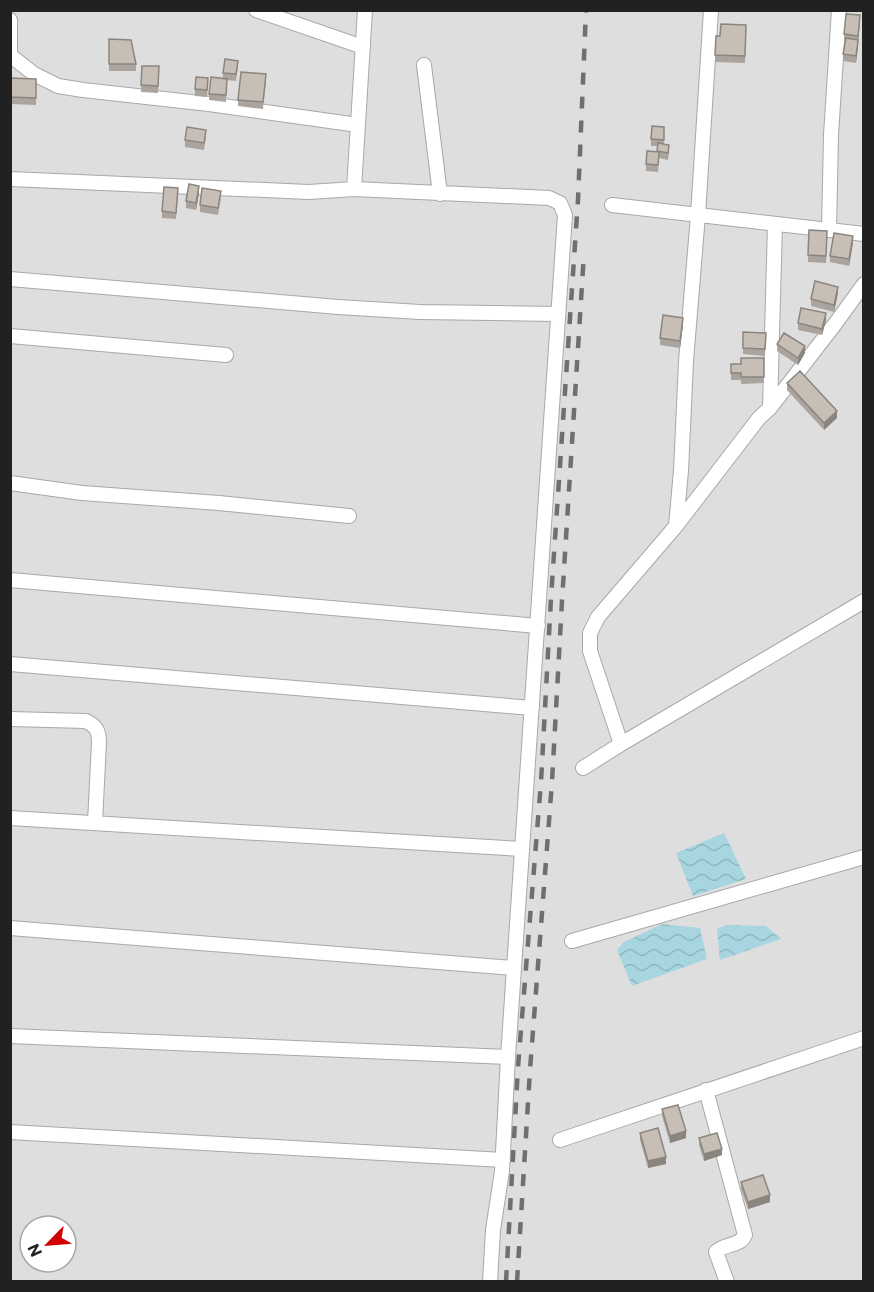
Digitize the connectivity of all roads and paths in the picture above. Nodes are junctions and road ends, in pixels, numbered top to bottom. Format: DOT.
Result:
graph roads {
  1 [pos="256,10"];
  2 [pos="365,10"];
  3 [pos="711,10"];
  4 [pos="839,10"];
  5 [pos="10,20"];
  6 [pos="363,47"];
  7 [pos="11,58"];
  8 [pos="424,66"];
  9 [pos="358,125"];
  10 [pos="10,179"];
  11 [pos="354,189"];
  12 [pos="440,194"];
  13 [pos="612,205"];
  14 [pos="698,215"];
  15 [pos="775,224"];
  16 [pos="829,230"];
  17 [pos="864,234"];
  18 [pos="10,279"];
  19 [pos="864,284"];
  20 [pos="558,314"];
  21 [pos="10,336"];
  22 [pos="226,355"];
  23 [pos="770,408"];
  24 [pos="10,483"];
  25 [pos="349,516"];
  26 [pos="676,526"];
  27 [pos="10,580"];
  28 [pos="864,601"];
  29 [pos="538,626"];
  30 [pos="10,664"];
  31 [pos="532,708"];
  32 [pos="10,719"];
  33 [pos="621,744"];
  34 [pos="583,768"];
  35 [pos="10,818"];
  36 [pos="94,823"];
  37 [pos="522,849"];
  38 [pos="864,857"];
  39 [pos="10,928"];
  40 [pos="572,941"];
  41 [pos="514,968"];
  42 [pos="10,1036"];
  43 [pos="864,1038"];
  44 [pos="508,1057"];
  45 [pos="706,1090"];
  46 [pos="10,1132"];
  47 [pos="560,1140"];
  48 [pos="503,1160"];
  49 [pos="490,1281"];
  50 [pos="727,1281"];
  1 -- 6 [label="street"];
  2 -- 6 [label="street"];
  3 -- 14 [label="street"];
  4 -- 16 [label="street"];
  5 -- 7 [label="street"];
  6 -- 9 [label="street"];
  7 -- 9 [label="street"];
  8 -- 12 [label="street"];
  9 -- 11 [label="street"];
  10 -- 11 [label="street"];
  11 -- 12 [label="street"];
  12 -- 20 [label="street"];
  13 -- 14 [label="street"];
  14 -- 15 [label="street"];
  14 -- 26 [label="street"];
  15 -- 16 [label="street"];
  15 -- 23 [label="street"];
  16 -- 17 [label="street"];
  18 -- 20 [label="street"];
  19 -- 23 [label="street"];
  20 -- 29 [label="street"];
  21 -- 22 [label="street"];
  23 -- 26 [label="street"];
  24 -- 25 [label="street"];
  26 -- 33 [label="street"];
  27 -- 29 [label="street"];
  28 -- 33 [label="street"];
  29 -- 31 [label="street"];
  30 -- 31 [label="street"];
  31 -- 37 [label="street"];
  32 -- 36 [label="street"];
  33 -- 34 [label="street"];
  35 -- 36 [label="street"];
  36 -- 37 [label="street"];
  37 -- 41 [label="street"];
  38 -- 40 [label="street"];
  39 -- 41 [label="street"];
  41 -- 44 [label="street"];
  42 -- 44 [label="street"];
  43 -- 45 [label="street"];
  44 -- 48 [label="street"];
  45 -- 47 [label="street"];
  45 -- 50 [label="street"];
  46 -- 48 [label="street"];
  48 -- 49 [label="street"];
}
